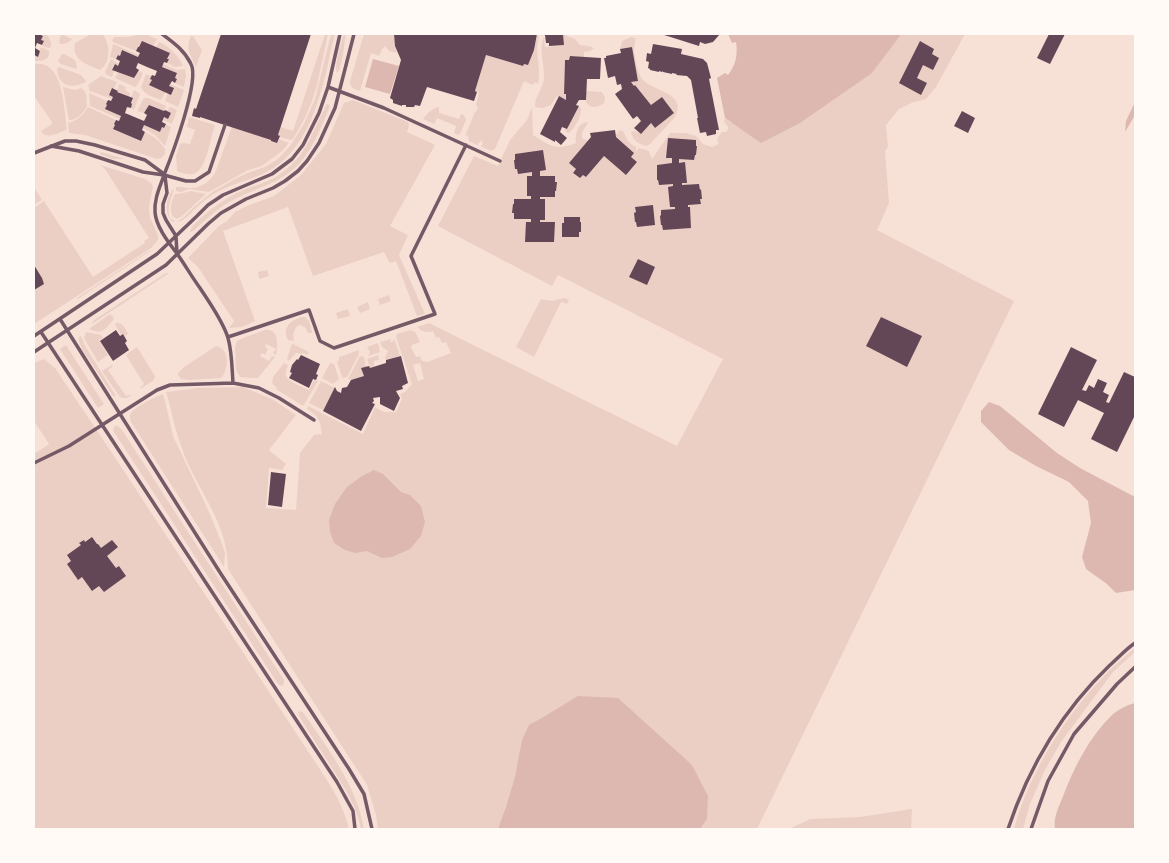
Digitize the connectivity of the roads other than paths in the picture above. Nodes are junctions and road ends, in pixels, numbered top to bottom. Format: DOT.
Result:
graph roads {
  1 [pos="162,34"];
  2 [pos="340,34"];
  3 [pos="354,34"];
  4 [pos="328,87"];
  5 [pos="340,91"];
  6 [pos="225,125"];
  7 [pos="466,145"];
  8 [pos="51,146"];
  9 [pos="34,153"];
  10 [pos="500,161"];
  11 [pos="164,174"];
  12 [pos="176,236"];
  13 [pos="168,244"];
  14 [pos="177,255"];
  15 [pos="60,320"];
  16 [pos="67,331"];
  17 [pos="40,332"];
  18 [pos="34,336"];
  19 [pos="228,337"];
  20 [pos="48,343"];
  21 [pos="34,352"];
  22 [pos="233,383"];
  23 [pos="120,414"];
  24 [pos="314,420"];
  25 [pos="102,425"];
  26 [pos="34,463"];
  27 [pos="1135,643"];
  28 [pos="1135,667"];
  29 [pos="356,829"];
  30 [pos="372,829"];
  31 [pos="1008,829"];
  32 [pos="1030,829"];
  1 -- 11 [label="street"];
  2 -- 4 [label="street"];
  3 -- 5 [label="street"];
  4 -- 5 [label="street"];
  4 -- 12 [label="street"];
  5 -- 7 [label="street"];
  5 -- 14 [label="street"];
  6 -- 11 [label="street"];
  7 -- 10 [label="street"];
  7 -- 19 [label="street"];
  8 -- 9 [label="street"];
  8 -- 11 [label="street"];
  8 -- 11 [label="street"];
  11 -- 12 [label="street"];
  11 -- 13 [label="street"];
  12 -- 13 [label="street"];
  12 -- 14 [label="street"];
  13 -- 14 [label="street"];
  13 -- 15 [label="street"];
  14 -- 16 [label="street"];
  14 -- 19 [label="street"];
  15 -- 16 [label="street"];
  15 -- 17 [label="street"];
  16 -- 20 [label="street"];
  16 -- 23 [label="street"];
  17 -- 18 [label="street"];
  17 -- 20 [label="street"];
  19 -- 22 [label="street"];
  20 -- 21 [label="street"];
  20 -- 25 [label="street"];
  22 -- 23 [label="street"];
  22 -- 24 [label="street"];
  23 -- 25 [label="street"];
  23 -- 30 [label="street"];
  25 -- 26 [label="street"];
  25 -- 29 [label="street"];
  27 -- 31 [label="street"];
  28 -- 32 [label="street"];
}
